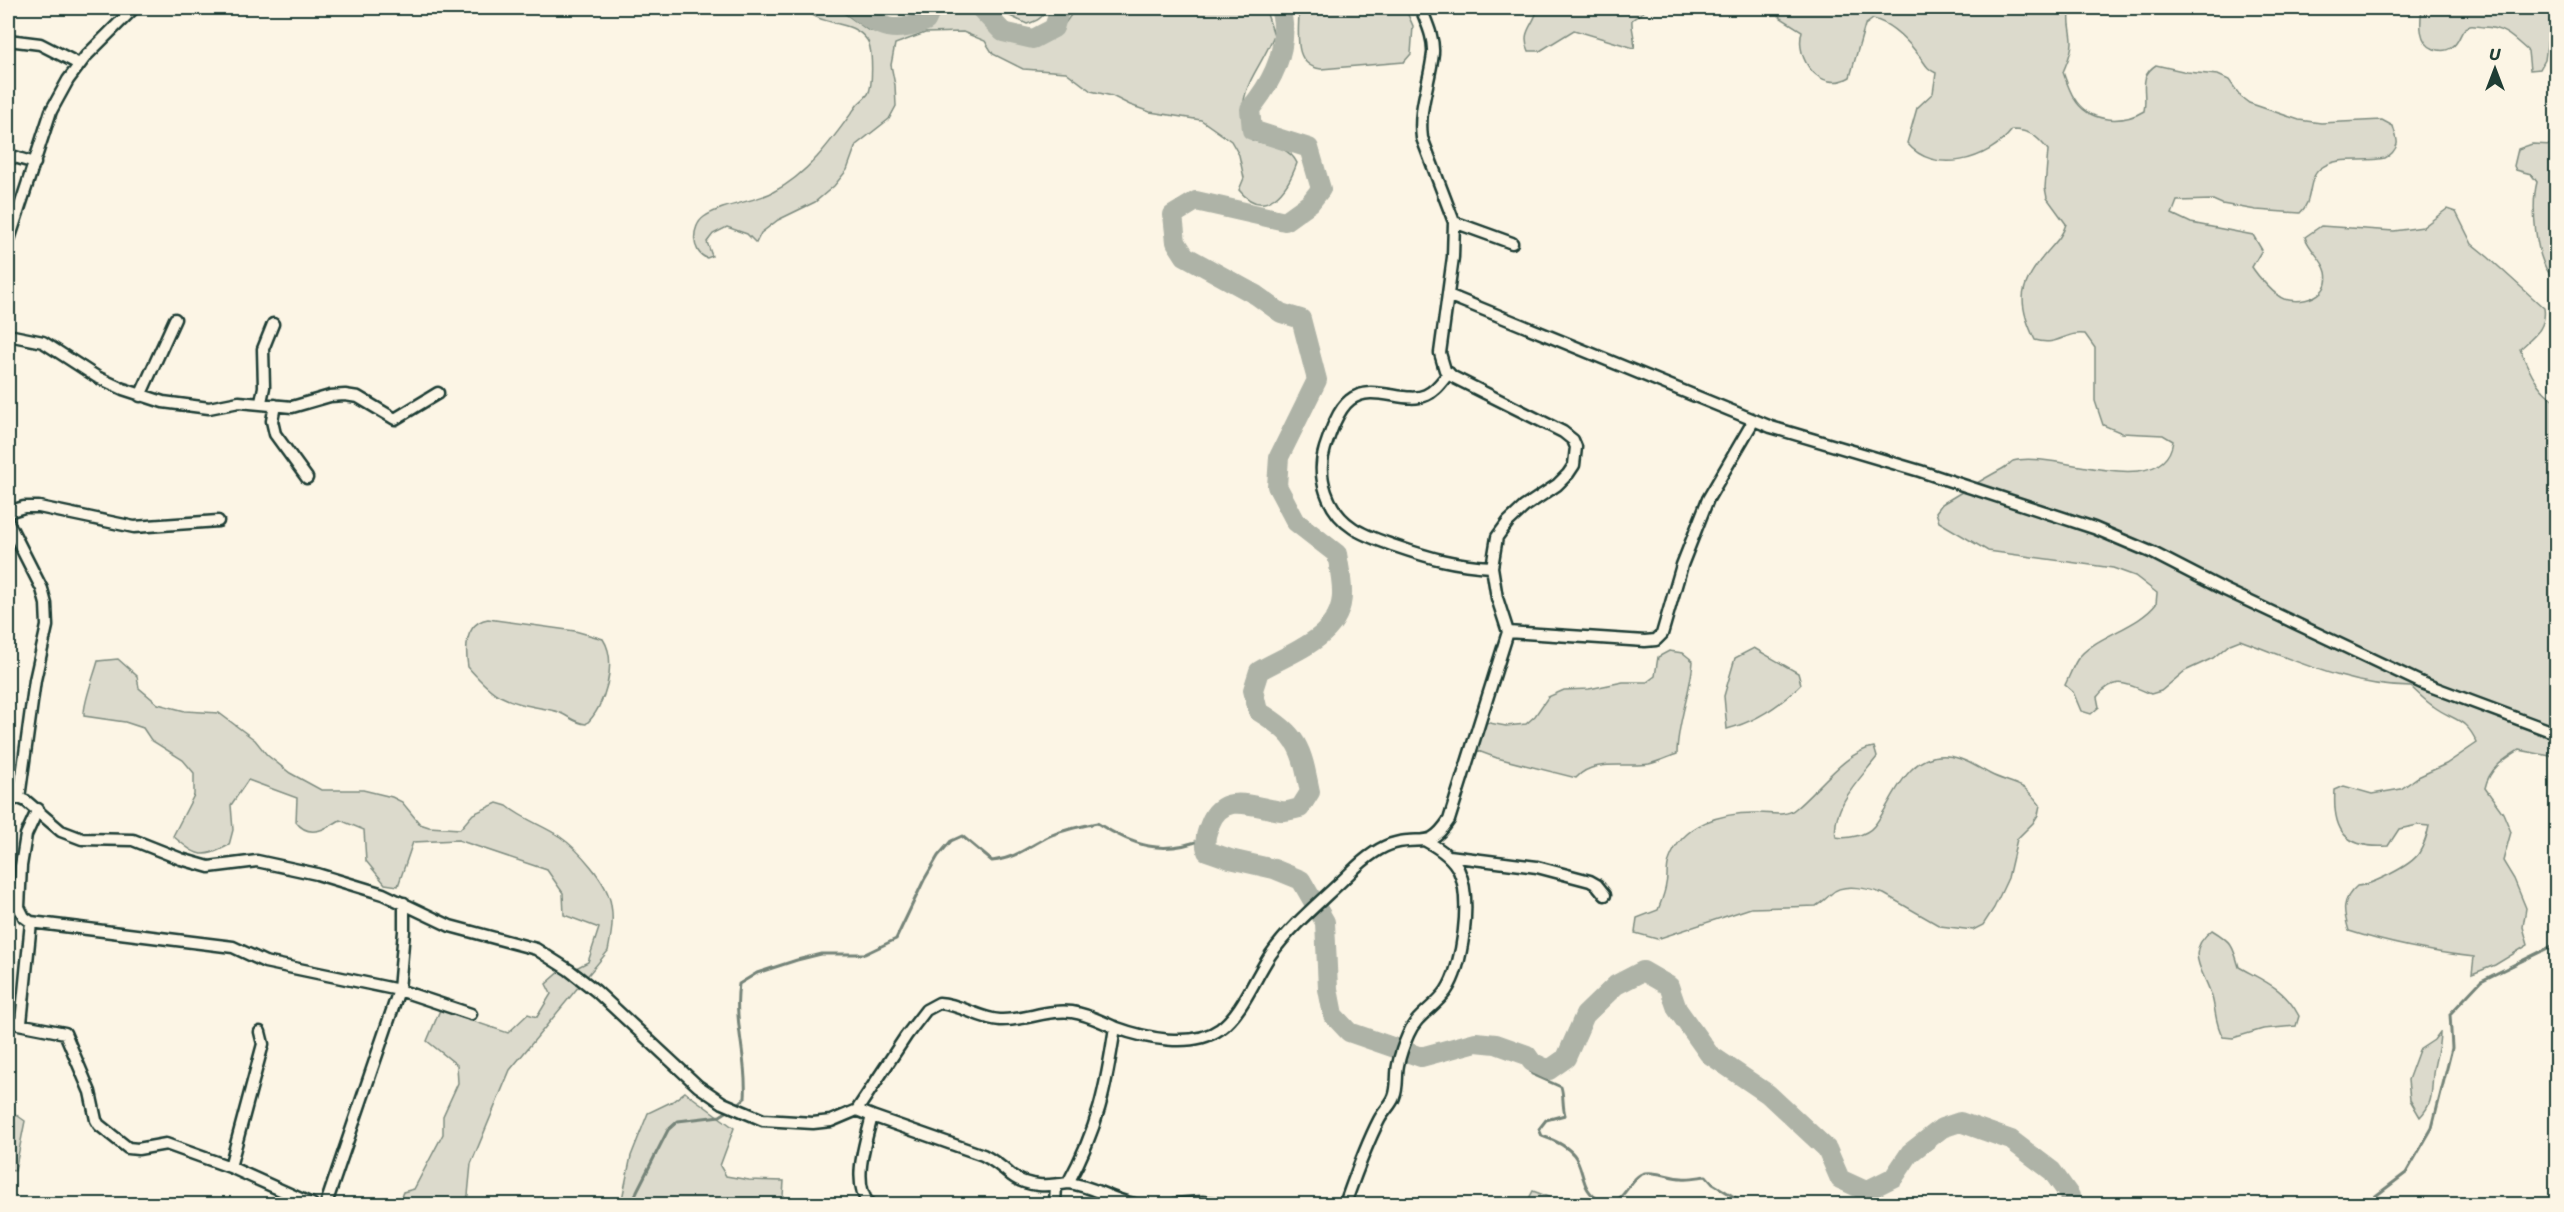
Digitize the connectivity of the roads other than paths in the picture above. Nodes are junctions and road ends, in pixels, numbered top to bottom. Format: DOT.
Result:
graph roads {
  1 [pos="134,8"];
  2 [pos="1421,8"];
  3 [pos="8,40"];
  4 [pos="79,64"];
  5 [pos="8,155"];
  6 [pos="35,163"];
  7 [pos="1454,222"];
  8 [pos="8,243"];
  9 [pos="1512,243"];
  10 [pos="1448,295"];
  11 [pos="175,320"];
  12 [pos="273,324"];
  13 [pos="8,335"];
  14 [pos="1449,373"];
  15 [pos="438,393"];
  16 [pos="140,396"];
  17 [pos="261,402"];
  18 [pos="275,405"];
  19 [pos="1754,420"];
  20 [pos="307,478"];
  21 [pos="8,512"];
  22 [pos="218,521"];
  23 [pos="8,522"];
  24 [pos="1492,567"];
  25 [pos="1508,632"];
  26 [pos="2556,733"];
  27 [pos="13,800"];
  28 [pos="38,809"];
  29 [pos="1426,841"];
  30 [pos="1449,856"];
  31 [pos="1605,895"];
  32 [pos="404,903"];
  33 [pos="31,922"];
  34 [pos="399,990"];
  35 [pos="471,1014"];
  36 [pos="8,1022"];
  37 [pos="21,1023"];
  38 [pos="1115,1027"];
  39 [pos="260,1032"];
  40 [pos="856,1110"];
  41 [pos="872,1116"];
  42 [pos="230,1167"];
  43 [pos="1068,1183"];
  44 [pos="1056,1185"];
  45 [pos="312,1204"];
  46 [pos="326,1204"];
  47 [pos="869,1204"];
  48 [pos="1055,1204"];
  49 [pos="1134,1204"];
  50 [pos="1175,1204"];
  51 [pos="1222,1204"];
  52 [pos="1345,1204"];
  1 -- 4 [label="street"];
  2 -- 7 [label="street"];
  3 -- 4 [label="street"];
  4 -- 6 [label="street"];
  5 -- 6 [label="street"];
  6 -- 8 [label="street"];
  7 -- 9 [label="street"];
  7 -- 10 [label="street"];
  10 -- 14 [label="street"];
  10 -- 19 [label="street"];
  11 -- 16 [label="street"];
  12 -- 17 [label="street"];
  13 -- 16 [label="street"];
  14 -- 24 [label="street"];
  14 -- 24 [label="street"];
  15 -- 18 [label="street"];
  16 -- 17 [label="street"];
  17 -- 18 [label="street"];
  18 -- 20 [label="street"];
  19 -- 25 [label="street"];
  19 -- 26 [label="street"];
  21 -- 22 [label="street"];
  23 -- 27 [label="street"];
  24 -- 25 [label="street"];
  25 -- 29 [label="street"];
  27 -- 28 [label="street"];
  28 -- 32 [label="street"];
  28 -- 33 [label="street"];
  29 -- 30 [label="street"];
  29 -- 38 [label="street"];
  30 -- 31 [label="street"];
  30 -- 52 [label="street"];
  32 -- 34 [label="street"];
  32 -- 40 [label="street"];
  33 -- 34 [label="street"];
  33 -- 37 [label="street"];
  34 -- 35 [label="street"];
  34 -- 46 [label="street"];
  36 -- 37 [label="street"];
  37 -- 42 [label="street"];
  38 -- 40 [label="street"];
  38 -- 43 [label="street"];
  39 -- 42 [label="street"];
  40 -- 41 [label="street"];
  41 -- 44 [label="street"];
  41 -- 47 [label="street"];
  42 -- 45 [label="street"];
  43 -- 44 [label="street"];
  43 -- 49 [label="street"];
  44 -- 48 [label="street"];
  50 -- 51 [label="street"];
}
